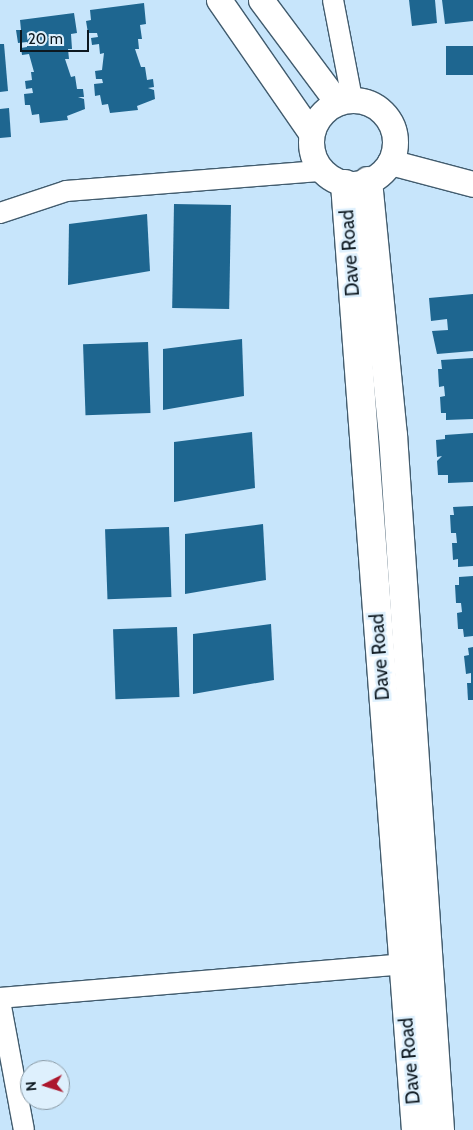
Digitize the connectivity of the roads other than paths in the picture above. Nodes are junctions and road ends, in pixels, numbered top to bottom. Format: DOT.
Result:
graph roads {
  1 [pos="219,0"];
  2 [pos="261,0"];
  3 [pos="333,0"];
  4 [pos="344,101"];
  5 [pos="311,133"];
  6 [pos="390,162"];
  7 [pos="322,171"];
  8 [pos="357,183"];
  9 [pos="473,184"];
  10 [pos="0,213"];
  11 [pos="402,964"];
  12 [pos="0,1000"];
  13 [pos="24,1130"];
  14 [pos="416,1130"];
  15 [pos="440,1130"];
  1 -- 5 [label="street"];
  2 -- 4 [label="street"];
  3 -- 4 [label="street"];
  4 -- 5 [label="street"];
  4 -- 6 [label="street"];
  5 -- 7 [label="street"];
  6 -- 8 [label="street"];
  6 -- 9 [label="street"];
  7 -- 8 [label="street"];
  7 -- 10 [label="street"];
  8 -- 11 [label="main road, Dave Road"];
  8 -- 15 [label="main road"];
  11 -- 12 [label="street"];
  11 -- 14 [label="main road, Dave Road"];
  12 -- 13 [label="street"];
}
